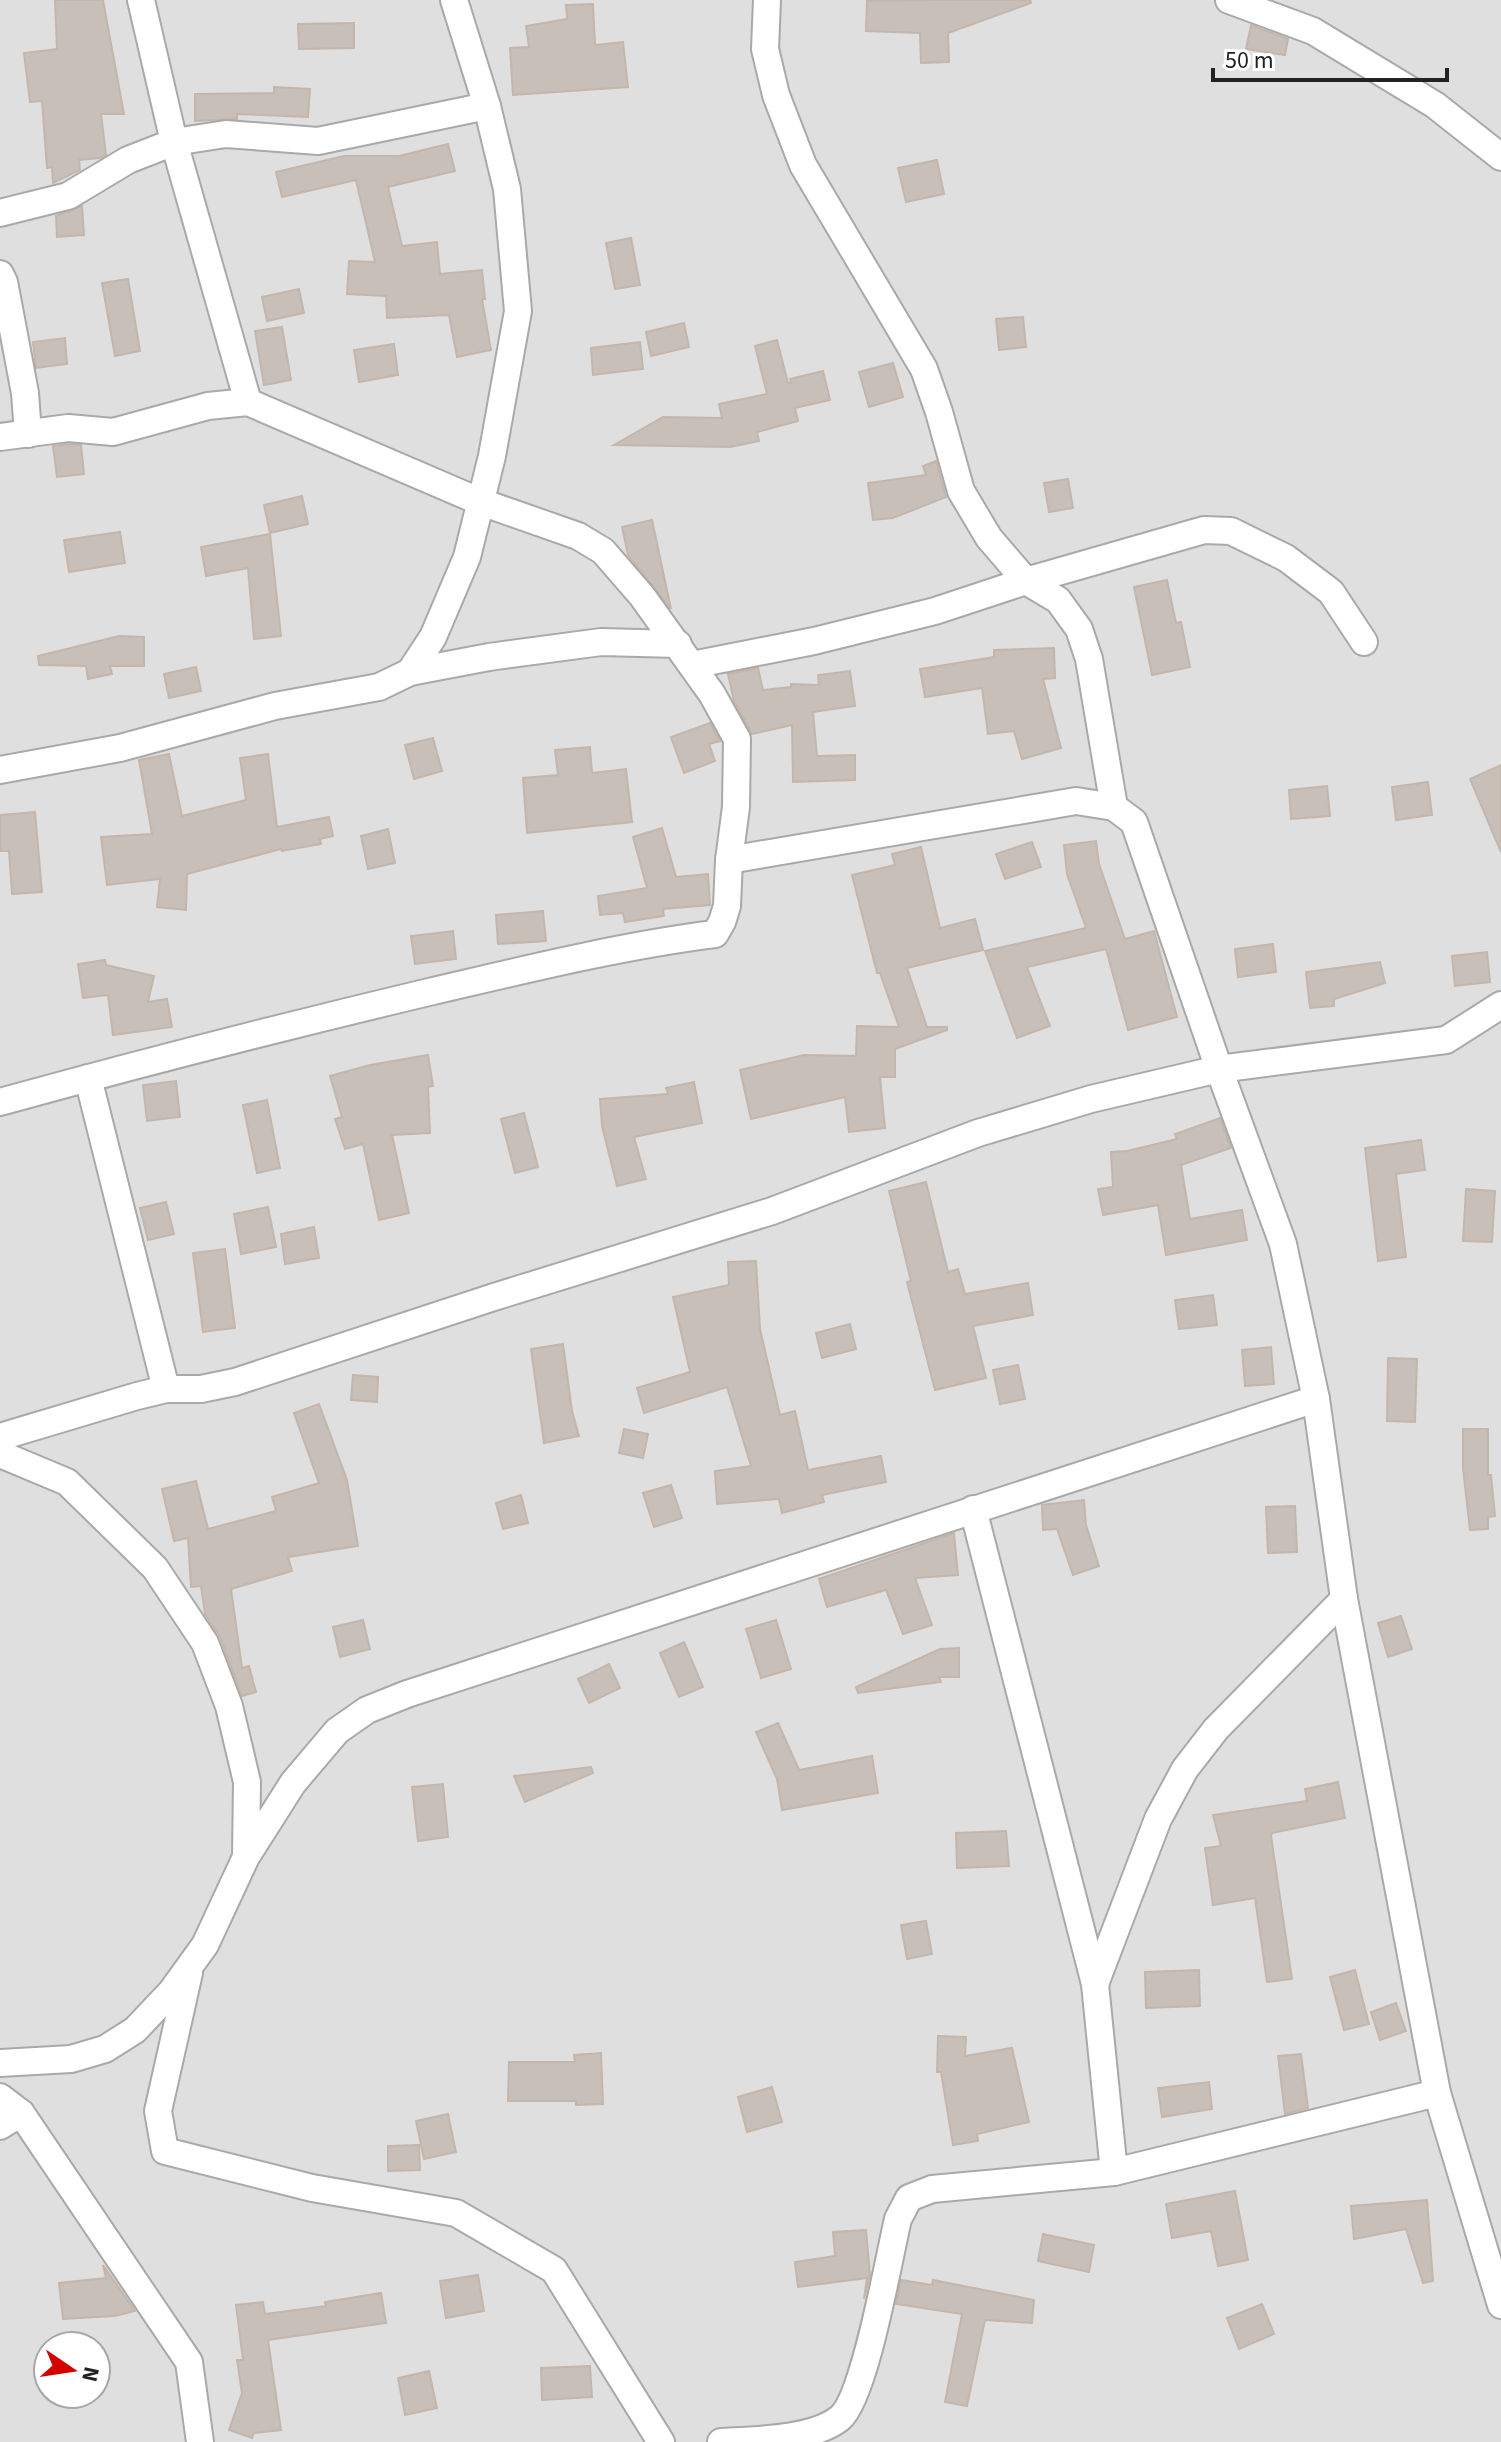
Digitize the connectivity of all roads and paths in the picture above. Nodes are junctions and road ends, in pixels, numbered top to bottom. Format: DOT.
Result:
graph roads {
  1 [pos="141,0"];
  2 [pos="454,0"];
  3 [pos="767,0"];
  4 [pos="1229,0"];
  5 [pos="487,106"];
  6 [pos="174,142"];
  7 [pos="1501,157"];
  8 [pos="0,213"];
  9 [pos="0,274"];
  10 [pos="248,402"];
  11 [pos="28,434"];
  12 [pos="0,437"];
  13 [pos="481,502"];
  14 [pos="1026,581"];
  15 [pos="1364,642"];
  16 [pos="685,655"];
  17 [pos="410,672"];
  18 [pos="0,770"];
  19 [pos="1114,807"];
  20 [pos="729,860"];
  21 [pos="1501,1005"];
  22 [pos="1219,1069"];
  23 [pos="88,1078"];
  24 [pos="0,1102"];
  25 [pos="166,1389"];
  26 [pos="1316,1399"];
  27 [pos="0,1437"];
  28 [pos="0,1454"];
  29 [pos="973,1509"];
  30 [pos="1344,1599"];
  31 [pos="246,1857"];
  32 [pos="191,1965"];
  33 [pos="1095,1984"];
  34 [pos="0,2063"];
  35 [pos="1437,2093"];
  36 [pos="0,2097"];
  37 [pos="10,2120"];
  38 [pos="1114,2172"];
  39 [pos="1501,2305"];
  40 [pos="200,2442"];
  41 [pos="661,2442"];
  42 [pos="721,2442"];
  1 -- 6 [label="street"];
  2 -- 5 [label="street"];
  3 -- 14 [label="street"];
  4 -- 7 [label="street"];
  5 -- 6 [label="street"];
  5 -- 13 [label="street"];
  6 -- 8 [label="street"];
  6 -- 10 [label="street"];
  9 -- 11 [label="street"];
  10 -- 11 [label="street"];
  10 -- 13 [label="street"];
  11 -- 12 [label="street"];
  13 -- 16 [label="street"];
  13 -- 17 [label="street"];
  14 -- 15 [label="street"];
  14 -- 16 [label="street"];
  14 -- 19 [label="street"];
  16 -- 17 [label="street"];
  16 -- 20 [label="street"];
  17 -- 18 [label="street"];
  19 -- 20 [label="street"];
  19 -- 22 [label="street"];
  20 -- 23 [label="street"];
  21 -- 22 [label="street"];
  22 -- 25 [label="street"];
  22 -- 26 [label="street"];
  23 -- 24 [label="street"];
  23 -- 25 [label="street"];
  25 -- 27 [label="street"];
  26 -- 29 [label="street"];
  26 -- 30 [label="street"];
  28 -- 31 [label="street"];
  29 -- 31 [label="street"];
  29 -- 33 [label="street"];
  30 -- 33 [label="street"];
  30 -- 35 [label="street"];
  31 -- 32 [label="street"];
  32 -- 34 [label="street"];
  32 -- 41 [label="street"];
  33 -- 38 [label="street"];
  35 -- 38 [label="street"];
  35 -- 39 [label="street"];
  36 -- 37 [label="street"];
  37 -- 40 [label="street"];
  38 -- 42 [label="street"];
}
